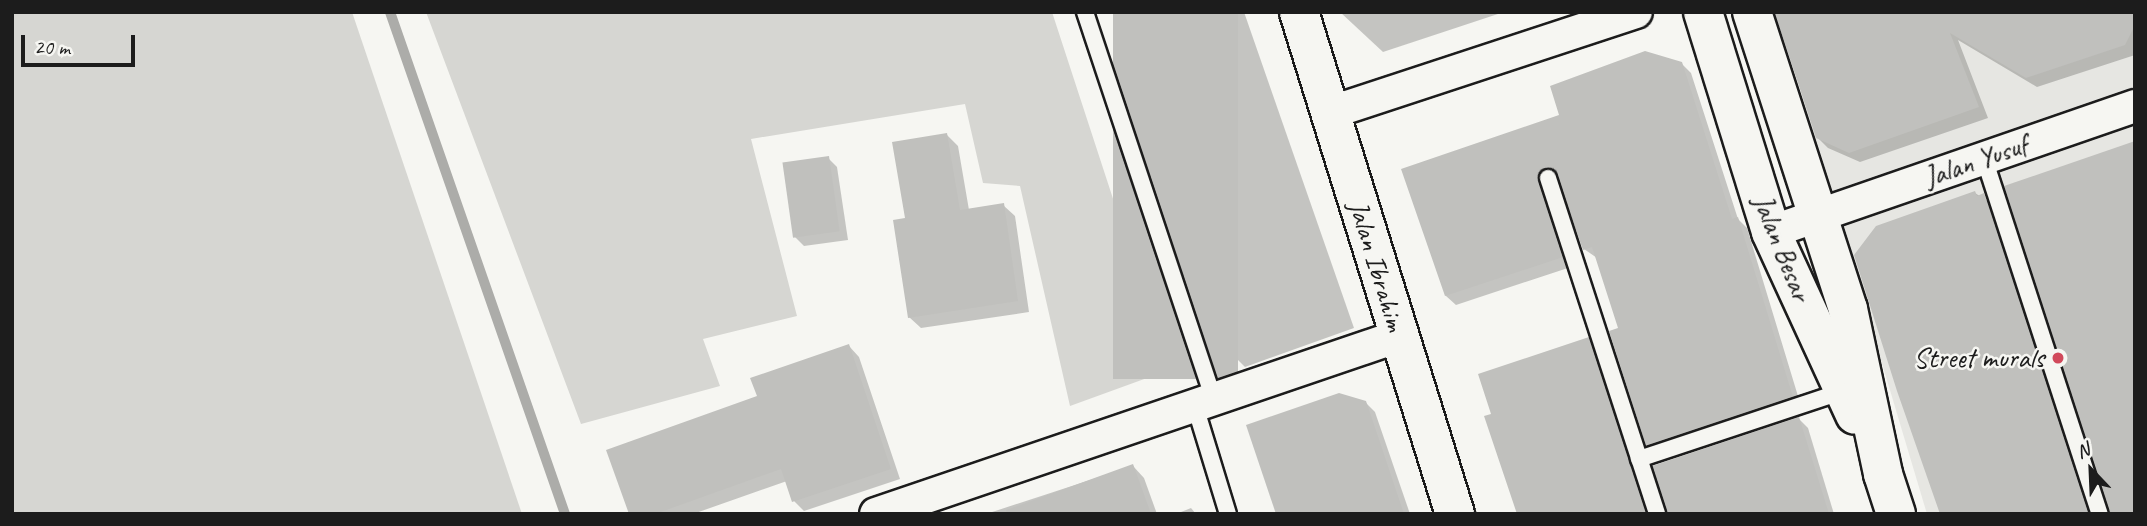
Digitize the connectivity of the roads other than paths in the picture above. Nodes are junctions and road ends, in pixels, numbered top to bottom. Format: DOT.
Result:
graph roads {
  1 [pos="1085,12"];
  2 [pos="1636,12"];
  3 [pos="1703,12"];
  4 [pos="1752,12"];
  5 [pos="1299,14"];
  6 [pos="2135,106"];
  7 [pos="1329,113"];
  8 [pos="1984,158"];
  9 [pos="1548,178"];
  10 [pos="1818,216"];
  11 [pos="1771,232"];
  12 [pos="1399,336"];
  13 [pos="1843,391"];
  14 [pos="1204,402"];
  15 [pos="1639,459"];
  16 [pos="1883,474"];
  17 [pos="876,514"];
  18 [pos="1228,514"];
  19 [pos="1455,514"];
  20 [pos="1657,514"];
  21 [pos="1896,514"];
  22 [pos="2100,514"];
  1 -- 14 [label="lane"];
  2 -- 7 [label="street"];
  3 -- 11 [label="main road, Jalan Besar"];
  4 -- 10 [label="main road, Jalan Besar"];
  5 -- 7 [label="main road, Jalan Ibrahim"];
  6 -- 8 [label="street, Jalan Yusuf"];
  7 -- 12 [label="main road, Jalan Ibrahim"];
  8 -- 10 [label="street, Jalan Yusuf"];
  8 -- 22 [label="lane"];
  9 -- 15 [label="lane"];
  10 -- 11 [label="street, Jalan Yusuf"];
  10 -- 16 [label="main road, Jalan Besar"];
  11 -- 13 [label="main road, Jalan Besar"];
  12 -- 14 [label="street"];
  12 -- 19 [label="main road, Jalan Ibrahim"];
  13 -- 15 [label="lane"];
  13 -- 16 [label="main road, Jalan Besar"];
  14 -- 17 [label="street"];
  14 -- 18 [label="lane"];
  15 -- 20 [label="lane"];
  16 -- 21 [label="main road, Jalan Besar"];
}
